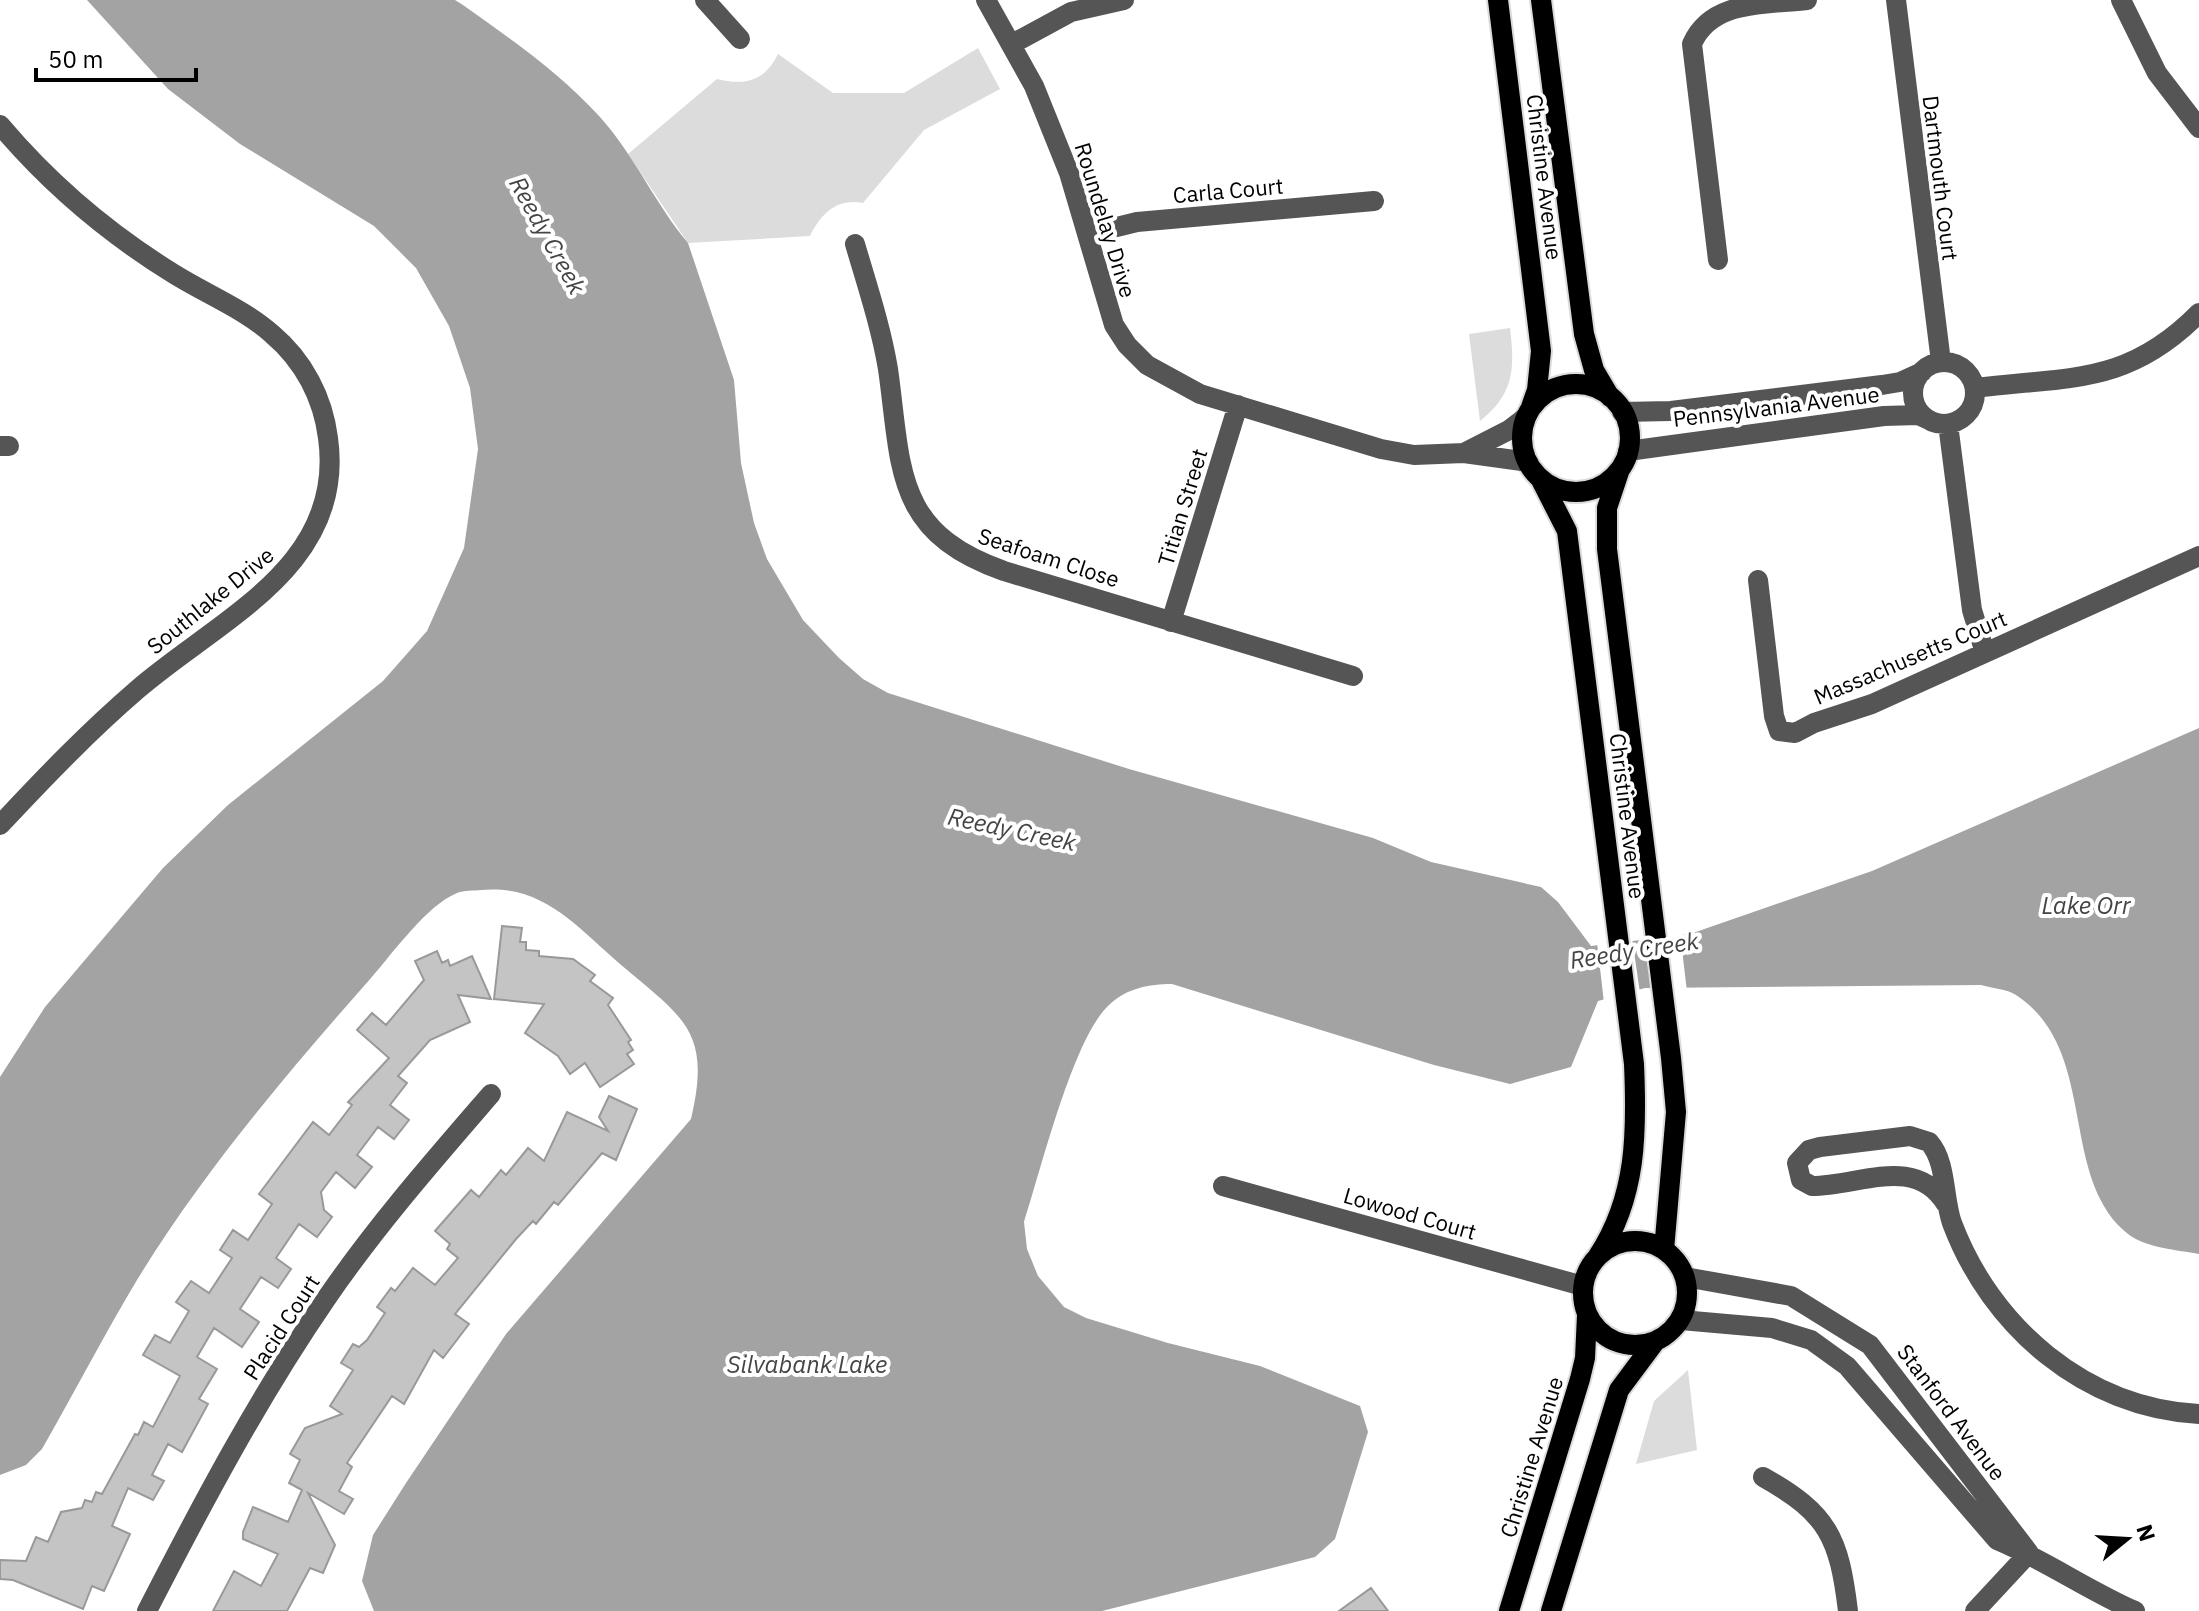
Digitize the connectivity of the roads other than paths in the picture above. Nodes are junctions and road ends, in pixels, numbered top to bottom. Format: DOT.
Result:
graph roads {
  1 [pos="705,0"];
  2 [pos="986,0"];
  3 [pos="1124,0"];
  4 [pos="1498,0"];
  5 [pos="1541,0"];
  6 [pos="1807,0"];
  7 [pos="1896,0"];
  8 [pos="2121,0"];
  9 [pos="740,39"];
  10 [pos="1012,44"];
  11 [pos="0,125"];
  12 [pos="2199,128"];
  13 [pos="1374,201"];
  14 [pos="1088,234"];
  15 [pos="855,244"];
  16 [pos="1718,260"];
  17 [pos="2199,313"];
  18 [pos="1941,362"];
  19 [pos="1922,372"];
  20 [pos="1975,388"];
  21 [pos="1616,404"];
  22 [pos="1238,405"];
  23 [pos="1529,412"];
  24 [pos="1939,422"];
  25 [pos="1464,453"];
  26 [pos="1624,460"];
  27 [pos="1534,470"];
  28 [pos="2199,556"];
  29 [pos="1758,580"];
  30 [pos="1171,622"];
  31 [pos="1985,653"];
  32 [pos="1353,676"];
  33 [pos="0,825"];
  34 [pos="491,1094"];
  35 [pos="1223,1186"];
  36 [pos="1945,1200"];
  37 [pos="1664,1250"];
  38 [pos="1598,1256"];
  39 [pos="1685,1277"];
  40 [pos="1583,1286"];
  41 [pos="1587,1315"];
  42 [pos="1681,1320"];
  43 [pos="1654,1343"];
  44 [pos="2199,1414"];
  45 [pos="1763,1477"];
  46 [pos="2029,1553"];
  47 [pos="147,1611"];
  48 [pos="1509,1611"];
  49 [pos="1551,1611"];
  50 [pos="1848,1611"];
  51 [pos="1975,1611"];
  52 [pos="2135,1611"];
  1 -- 9 [label="street"];
  2 -- 10 [label="street, Roundelay Drive"];
  3 -- 10 [label="street"];
  4 -- 23 [label="main road, Christine Avenue"];
  5 -- 21 [label="main road, Christine Avenue"];
  6 -- 16 [label="street"];
  7 -- 18 [label="street, Dartmouth Court"];
  8 -- 12 [label="street"];
  10 -- 14 [label="street, Roundelay Drive"];
  11 -- 33 [label="street, Southlake Drive"];
  13 -- 14 [label="street, Carla Court"];
  14 -- 22 [label="street, Roundelay Drive"];
  15 -- 30 [label="street, Seafoam Close"];
  17 -- 20 [label="street"];
  18 -- 19 [label="street"];
  18 -- 20 [label="street"];
  19 -- 21 [label="street, Pennsylvania Avenue"];
  19 -- 24 [label="street"];
  20 -- 24 [label="street"];
  21 -- 23 [label="main road"];
  21 -- 26 [label="main road"];
  22 -- 25 [label="street, Roundelay Drive"];
  22 -- 30 [label="street, Titian Street"];
  23 -- 25 [label="street, Roundelay Drive"];
  23 -- 27 [label="main road"];
  24 -- 26 [label="street, Pennsylvania Avenue"];
  24 -- 31 [label="street"];
  25 -- 27 [label="street, Roundelay Drive"];
  26 -- 27 [label="main road"];
  26 -- 37 [label="main road, Christine Avenue"];
  27 -- 38 [label="main road, Christine Avenue"];
  28 -- 31 [label="street, Massachusetts Court"];
  29 -- 31 [label="street, Massachusetts Court"];
  30 -- 32 [label="street, Seafoam Close"];
  34 -- 47 [label="street, Placid Court"];
  35 -- 40 [label="street, Lowood Court"];
  36 -- 36 [label="street"];
  36 -- 44 [label="street"];
  37 -- 38 [label="main road"];
  37 -- 39 [label="main road"];
  38 -- 40 [label="main road"];
  39 -- 42 [label="main road"];
  39 -- 46 [label="street, Stanford Avenue"];
  40 -- 41 [label="main road"];
  41 -- 43 [label="main road"];
  41 -- 48 [label="main road, Christine Avenue"];
  42 -- 43 [label="main road"];
  42 -- 46 [label="street, Stanford Avenue"];
  43 -- 49 [label="main road"];
  45 -- 50 [label="street"];
  46 -- 51 [label="street"];
  46 -- 52 [label="street, Stanford Avenue"];
}
